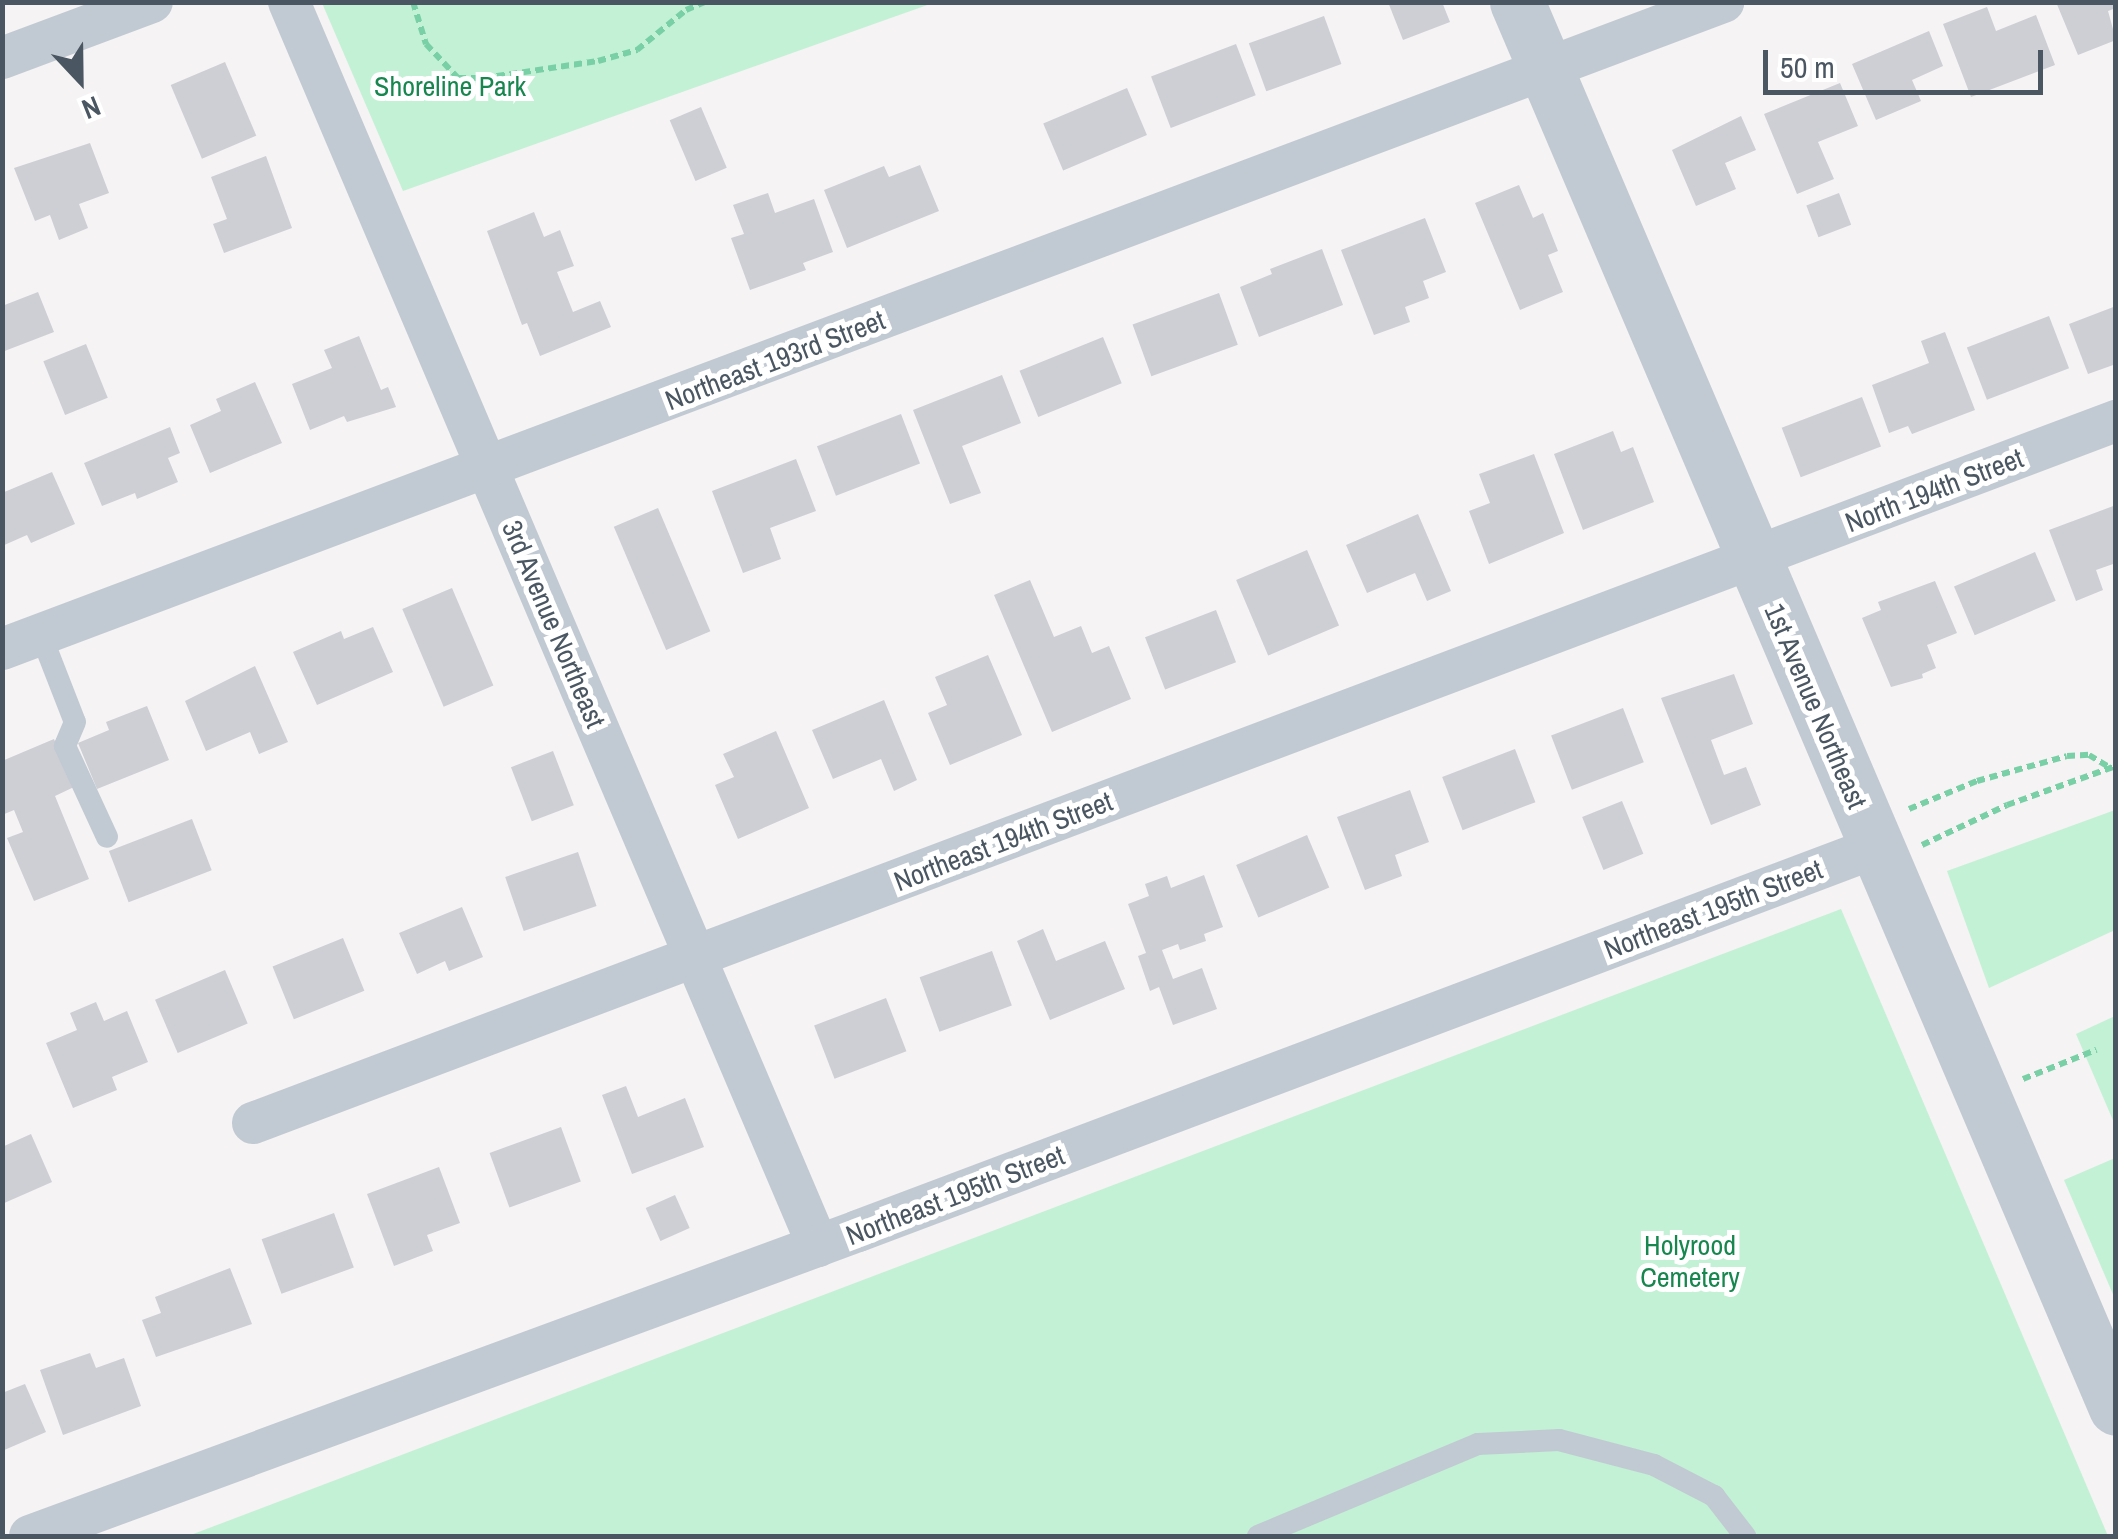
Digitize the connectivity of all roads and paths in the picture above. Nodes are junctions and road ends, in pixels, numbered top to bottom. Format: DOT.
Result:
graph roads {
  1 [pos="152,2"];
  2 [pos="289,2"];
  3 [pos="412,2"];
  4 [pos="705,2"];
  5 [pos="1518,2"];
  6 [pos="1724,2"];
  7 [pos="2,58"];
  8 [pos="1546,68"];
  9 [pos="2116,421"];
  10 [pos="488,469"];
  11 [pos="1752,560"];
  12 [pos="22,642"];
  13 [pos="2113,767"];
  14 [pos="106,837"];
  15 [pos="1887,841"];
  16 [pos="695,957"];
  17 [pos="2096,1050"];
  18 [pos="2017,1082"];
  19 [pos="253,1123"];
  20 [pos="818,1246"];
  21 [pos="2116,1408"];
  22 [pos="30,1536"];
  23 [pos="1258,1536"];
  24 [pos="1746,1536"];
  1 -- 7 [label="street"];
  2 -- 10 [label="street, 3rd Avenue Northeast"];
  3 -- 4 [label="path"];
  5 -- 8 [label="street, 1st Avenue Northeast"];
  6 -- 8 [label="street, Northeast 193rd Street"];
  8 -- 10 [label="street, Northeast 193rd Street"];
  8 -- 11 [label="street, 1st Avenue Northeast"];
  9 -- 11 [label="street, North 194th Street"];
  10 -- 12 [label="street, Northeast 193rd Street"];
  10 -- 16 [label="street, 3rd Avenue Northeast"];
  11 -- 15 [label="street, 1st Avenue Northeast"];
  11 -- 16 [label="street, Northeast 194th Street"];
  12 -- 14 [label="lane"];
  13 -- 15 [label="path"];
  13 -- 15 [label="path"];
  15 -- 20 [label="street, Northeast 195th Street"];
  15 -- 21 [label="street, 1st Avenue Northeast"];
  16 -- 19 [label="street, Northeast 194th Street"];
  16 -- 20 [label="street, 3rd Avenue Northeast"];
  17 -- 18 [label="path"];
  20 -- 22 [label="street, Northeast 195th Street"];
  23 -- 24 [label="lane"];
}
